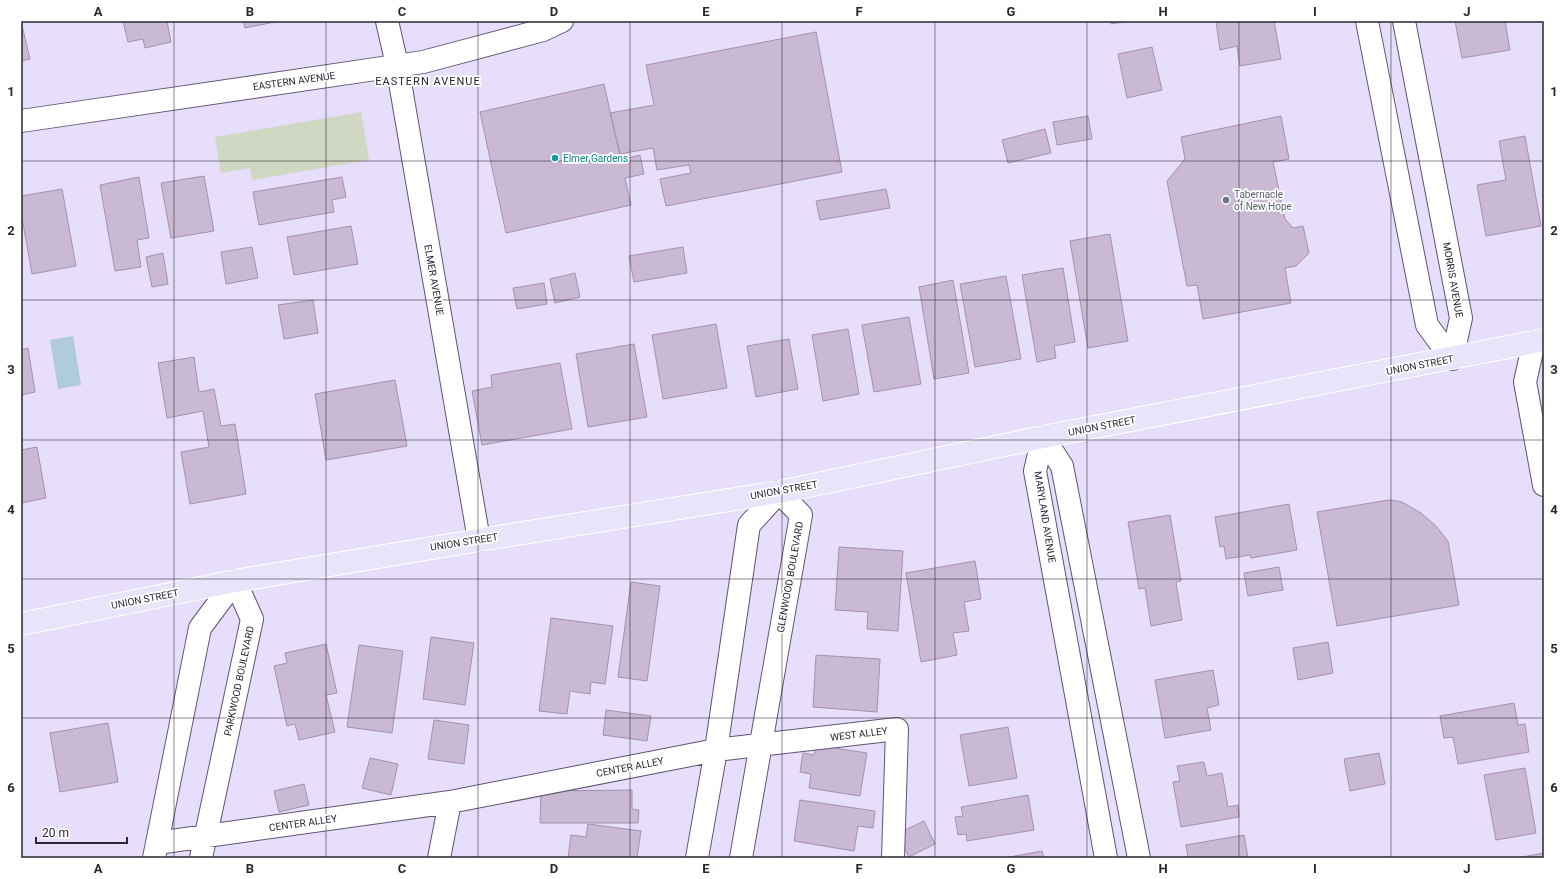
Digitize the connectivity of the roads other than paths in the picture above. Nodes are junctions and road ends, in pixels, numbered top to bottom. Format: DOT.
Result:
graph roads {
  1 [pos="387,21"];
  2 [pos="562,21"];
  3 [pos="1367,21"];
  4 [pos="1404,21"];
  5 [pos="397,65"];
  6 [pos="21,121"];
  7 [pos="1540,347"];
  8 [pos="1452,359"];
  9 [pos="1043,437"];
  10 [pos="1544,484"];
  11 [pos="779,492"];
  12 [pos="479,540"];
  13 [pos="234,581"];
  14 [pos="21,624"];
  15 [pos="761,746"];
  16 [pos="716,750"];
  17 [pos="450,802"];
  18 [pos="205,836"];
  19 [pos="155,851"];
  20 [pos="201,858"];
  21 [pos="439,858"];
  22 [pos="697,858"];
  23 [pos="741,858"];
  24 [pos="893,858"];
  25 [pos="1106,858"];
  26 [pos="1139,858"];
  1 -- 5 [label="street, ELMER AVENUE"];
  2 -- 5 [label="street, EASTERN AVENUE"];
  3 -- 8 [label="street"];
  4 -- 8 [label="street, MORRIS AVENUE"];
  5 -- 6 [label="street, EASTERN AVENUE"];
  5 -- 12 [label="street, ELMER AVENUE"];
  7 -- 8 [label="main road, UNION STREET"];
  7 -- 10 [label="street"];
  8 -- 9 [label="main road, UNION STREET"];
  9 -- 11 [label="main road, UNION STREET"];
  9 -- 25 [label="street, MARYLAND AVENUE"];
  9 -- 26 [label="street"];
  11 -- 12 [label="main road, UNION STREET"];
  11 -- 15 [label="street, GLENWOOD BOULEVARD"];
  11 -- 16 [label="street"];
  12 -- 13 [label="main road, UNION STREET"];
  13 -- 14 [label="main road, UNION STREET"];
  13 -- 18 [label="street, PARKWOOD BOULEVARD"];
  13 -- 19 [label="street"];
  15 -- 16 [label="street, WEST ALLEY"];
  15 -- 23 [label="street, GLENWOOD BOULEVARD"];
  15 -- 24 [label="street, WEST ALLEY"];
  16 -- 17 [label="street, CENTER ALLEY"];
  16 -- 22 [label="street"];
  17 -- 18 [label="street, CENTER ALLEY"];
  17 -- 21 [label="street"];
  18 -- 19 [label="street, CENTER ALLEY"];
  18 -- 20 [label="street, PARKWOOD BOULEVARD"];
}
